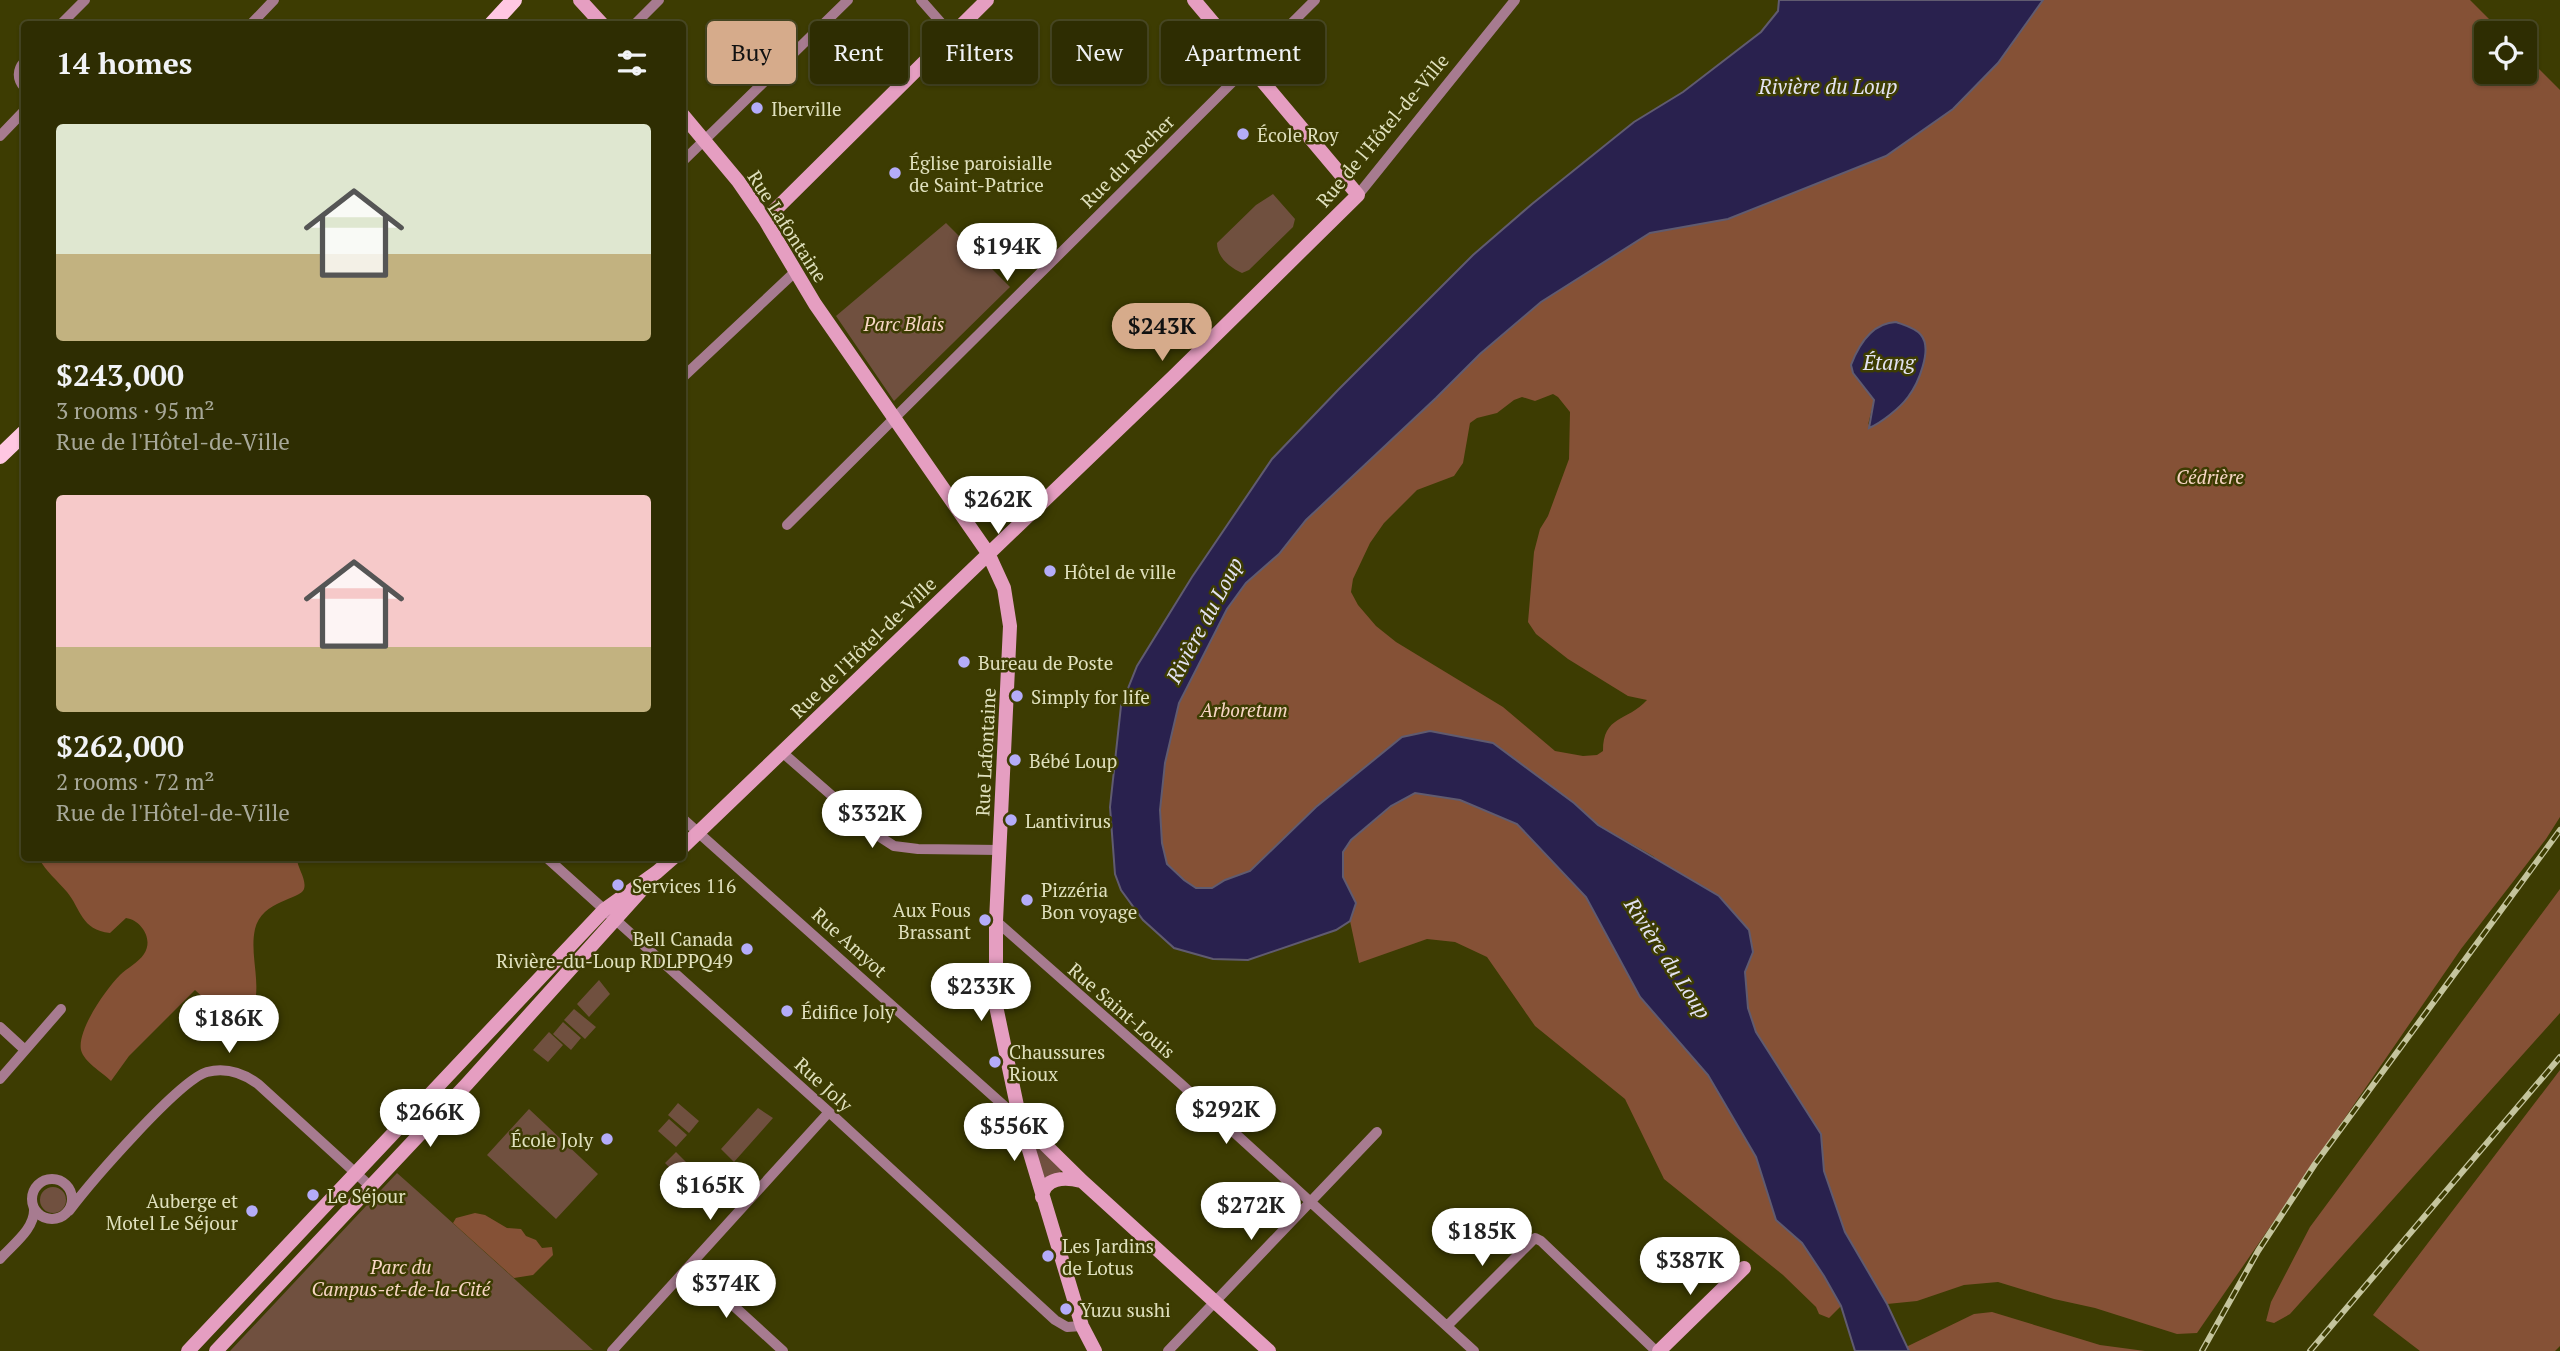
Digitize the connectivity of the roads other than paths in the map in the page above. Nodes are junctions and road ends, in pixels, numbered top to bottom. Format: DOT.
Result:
graph roads {
  1 [pos="85,0"];
  2 [pos="274,0"];
  3 [pos="514,0"];
  4 [pos="580,0"];
  5 [pos="659,0"];
  6 [pos="848,0"];
  7 [pos="921,0"];
  8 [pos="987,0"];
  9 [pos="1194,0"];
  10 [pos="1315,0"];
  11 [pos="1515,0"];
  12 [pos="64,21"];
  13 [pos="254,21"];
  14 [pos="495,21"];
  15 [pos="599,21"];
  16 [pos="638,21"];
  17 [pos="940,21"];
  18 [pos="965,21"];
  19 [pos="1212,21"];
  20 [pos="1294,21"];
  21 [pos="922,63"];
  22 [pos="1230,84"];
  23 [pos="1266,84"];
  24 [pos="21,114"];
  25 [pos="686,118"];
  26 [pos="0,136"];
  27 [pos="705,139"];
  28 [pos="686,158"];
  29 [pos="1358,195"];
  30 [pos="765,220"];
  31 [pos="796,271"];
  32 [pos="686,374"];
  33 [pos="894,417"];
  34 [pos="21,436"];
  35 [pos="0,456"];
  36 [pos="787,525"];
  37 [pos="988,553"];
  38 [pos="783,753"];
  39 [pos="686,822"];
  40 [pos="699,833"];
  41 [pos="686,844"];
  42 [pos="1000,850"];
  43 [pos="550,861"];
  44 [pos="670,861"];
  45 [pos="657,872"];
  46 [pos="604,910"];
  47 [pos="617,921"];
  48 [pos="996,921"];
  49 [pos="61,1009"];
  50 [pos="0,1027"];
  51 [pos="24,1050"];
  52 [pos="0,1079"];
  53 [pos="829,1112"];
  54 [pos="1020,1120"];
  55 [pos="1377,1132"];
  56 [pos="356,1173"];
  57 [pos="1082,1181"];
  58 [pos="62,1182"];
  59 [pos="90,1183"];
  60 [pos="370,1187"];
  61 [pos="1042,1198"];
  62 [pos="1310,1203"];
  63 [pos="34,1207"];
  64 [pos="69,1211"];
  65 [pos="59,1219"];
  66 [pos="23,1233"];
  67 [pos="0,1259"];
  68 [pos="691,1266"];
  69 [pos="1744,1268"];
  70 [pos="1214,1302"];
  71 [pos="1082,1326"];
  72 [pos="1447,1326"];
  73 [pos="613,1350"];
  74 [pos="188,1351"];
  75 [pos="216,1351"];
  76 [pos="783,1351"];
  77 [pos="1095,1351"];
  78 [pos="1168,1351"];
  79 [pos="1269,1351"];
  80 [pos="1474,1351"];
  81 [pos="1658,1351"];
  1 -- 12 [label="street"];
  2 -- 13 [label="street"];
  3 -- 14 [label="main road"];
  4 -- 15 [label="main road"];
  5 -- 16 [label="street"];
  6 -- 27 [label="street"];
  7 -- 17 [label="street"];
  8 -- 18 [label="main road"];
  9 -- 19 [label="main road"];
  10 -- 20 [label="street, Rue du Rocher"];
  11 -- 29 [label="street, Rue de l'Hôtel-de-Ville"];
  21 -- 30 [label="main road"];
  22 -- 33 [label="street, Rue du Rocher"];
  23 -- 29 [label="main road"];
  24 -- 26 [label="street"];
  25 -- 27 [label="main road, Rue Lafontaine"];
  27 -- 28 [label="street"];
  27 -- 30 [label="main road, Rue Lafontaine"];
  29 -- 37 [label="main road, Rue de l'Hôtel-de-Ville"];
  30 -- 31 [label="main road, Rue Lafontaine"];
  31 -- 32 [label="street"];
  31 -- 33 [label="main road, Rue Lafontaine"];
  33 -- 36 [label="street, Rue du Rocher"];
  33 -- 37 [label="main road, Rue Lafontaine"];
  34 -- 35 [label="main road"];
  37 -- 38 [label="main road, Rue de l'Hôtel-de-Ville"];
  37 -- 42 [label="main road, Rue Lafontaine"];
  38 -- 40 [label="main road, Rue de l'Hôtel-de-Ville"];
  38 -- 42 [label="street"];
  39 -- 40 [label="street, Rue Amyot"];
  40 -- 41 [label="main road, Rue de l'Hôtel-de-Ville"];
  40 -- 54 [label="street, Rue Amyot"];
  42 -- 48 [label="main road, Rue Lafontaine"];
  43 -- 46 [label="street, Rue Joly"];
  44 -- 45 [label="main road"];
  45 -- 46 [label="main road"];
  45 -- 47 [label="main road"];
  46 -- 47 [label="street, Rue Joly"];
  46 -- 56 [label="main road"];
  47 -- 53 [label="street, Rue Joly"];
  47 -- 60 [label="main road"];
  48 -- 54 [label="main road, Rue Lafontaine"];
  48 -- 62 [label="street, Rue Saint-Louis"];
  49 -- 51 [label="street"];
  50 -- 51 [label="street"];
  51 -- 52 [label="street"];
  53 -- 68 [label="street"];
  53 -- 71 [label="street, Rue Joly"];
  54 -- 57 [label="main road, Rue Amyot"];
  54 -- 61 [label="main road, Rue Lafontaine"];
  55 -- 62 [label="street"];
  56 -- 59 [label="street"];
  56 -- 60 [label="street"];
  56 -- 74 [label="main road"];
  57 -- 61 [label="main road"];
  57 -- 70 [label="main road, Rue Amyot"];
  58 -- 59 [label="street"];
  58 -- 63 [label="street"];
  58 -- 64 [label="street"];
  59 -- 64 [label="street"];
  60 -- 75 [label="main road"];
  61 -- 71 [label="main road, Rue Lafontaine"];
  62 -- 70 [label="street"];
  62 -- 72 [label="street, Rue Saint-Louis"];
  63 -- 65 [label="street"];
  63 -- 66 [label="street"];
  64 -- 65 [label="street"];
  65 -- 66 [label="street"];
  66 -- 67 [label="street"];
  68 -- 73 [label="street"];
  68 -- 76 [label="street"];
  69 -- 81 [label="main road"];
  70 -- 78 [label="street"];
  70 -- 79 [label="main road, Rue Amyot"];
  71 -- 77 [label="main road, Rue Lafontaine"];
  72 -- 80 [label="street, Rue Saint-Louis"];
  72 -- 81 [label="street"];
}
